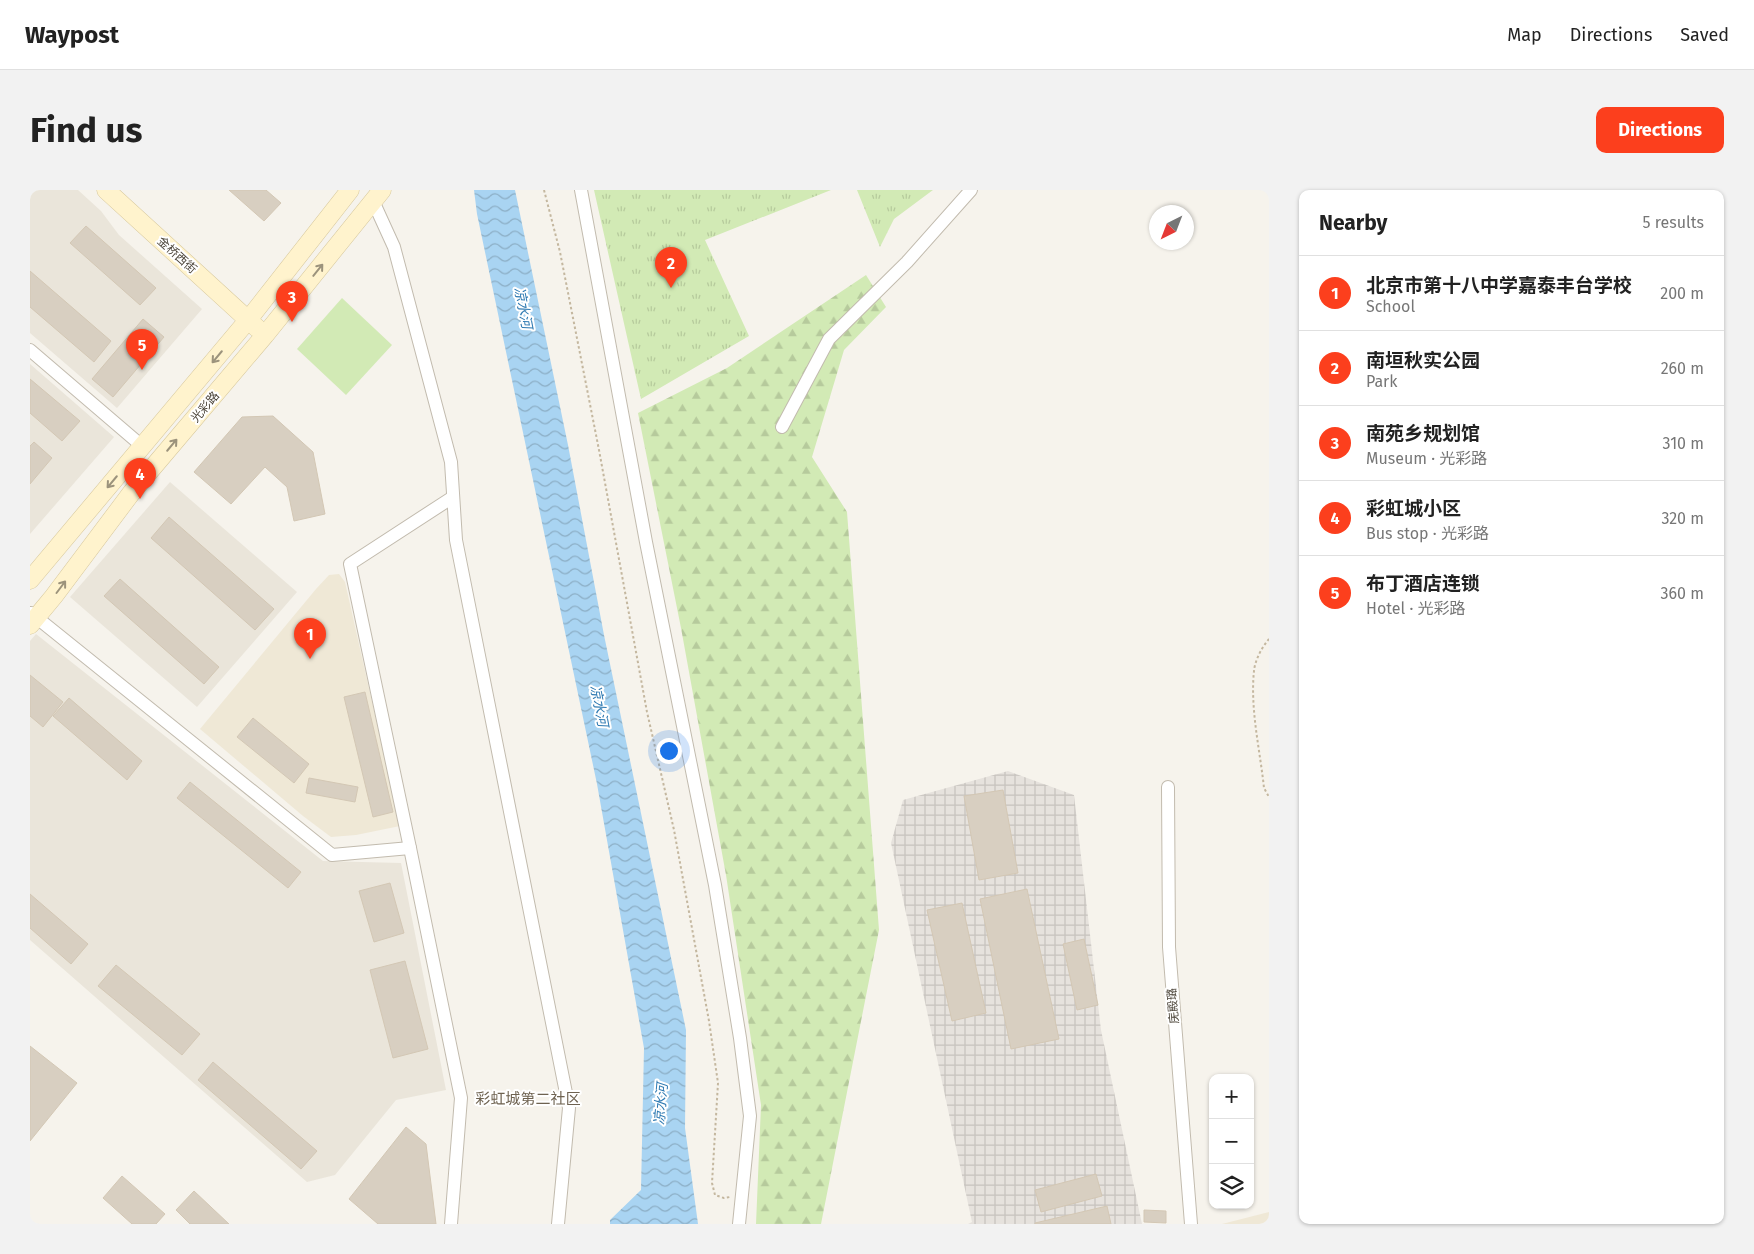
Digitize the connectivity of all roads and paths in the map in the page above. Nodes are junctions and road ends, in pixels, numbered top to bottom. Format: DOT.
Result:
graph roads {
  1 [pos="106,190"];
  2 [pos="350,190"];
  3 [pos="544,190"];
  4 [pos="581,190"];
  5 [pos="970,190"];
  6 [pos="377,195"];
  7 [pos="248,320"];
  8 [pos="265,335"];
  9 [pos="30,350"];
  10 [pos="782,427"];
  11 [pos="142,446"];
  12 [pos="453,497"];
  13 [pos="30,580"];
  14 [pos="32,618"];
  15 [pos="1269,639"];
  16 [pos="1168,787"];
  17 [pos="1269,797"];
  18 [pos="410,848"];
  19 [pos="742,1196"];
  20 [pos="452,1224"];
  21 [pos="558,1224"];
  22 [pos="739,1224"];
  23 [pos="1191,1224"];
  1 -- 7 [label="main road, 金桥西街"];
  2 -- 7 [label="main road, 光彩路"];
  3 -- 19 [label="path"];
  4 -- 19 [label="street"];
  5 -- 10 [label="street"];
  8 -- 6 [label="main road, 光彩路, one-way"];
  6 -- 12 [label="street"];
  7 -- 8 [label="main road, 金桥西街"];
  7 -- 11 [label="main road, 光彩路, one-way"];
  14 -- 8 [label="main road, 光彩路, one-way"];
  9 -- 11 [label="street"];
  11 -- 13 [label="main road, 光彩路, one-way"];
  12 -- 18 [label="street"];
  12 -- 21 [label="street"];
  14 -- 18 [label="street"];
  15 -- 17 [label="path"];
  16 -- 23 [label="street, 庑殿璐"];
  18 -- 20 [label="street"];
  19 -- 22 [label="street"];
}
